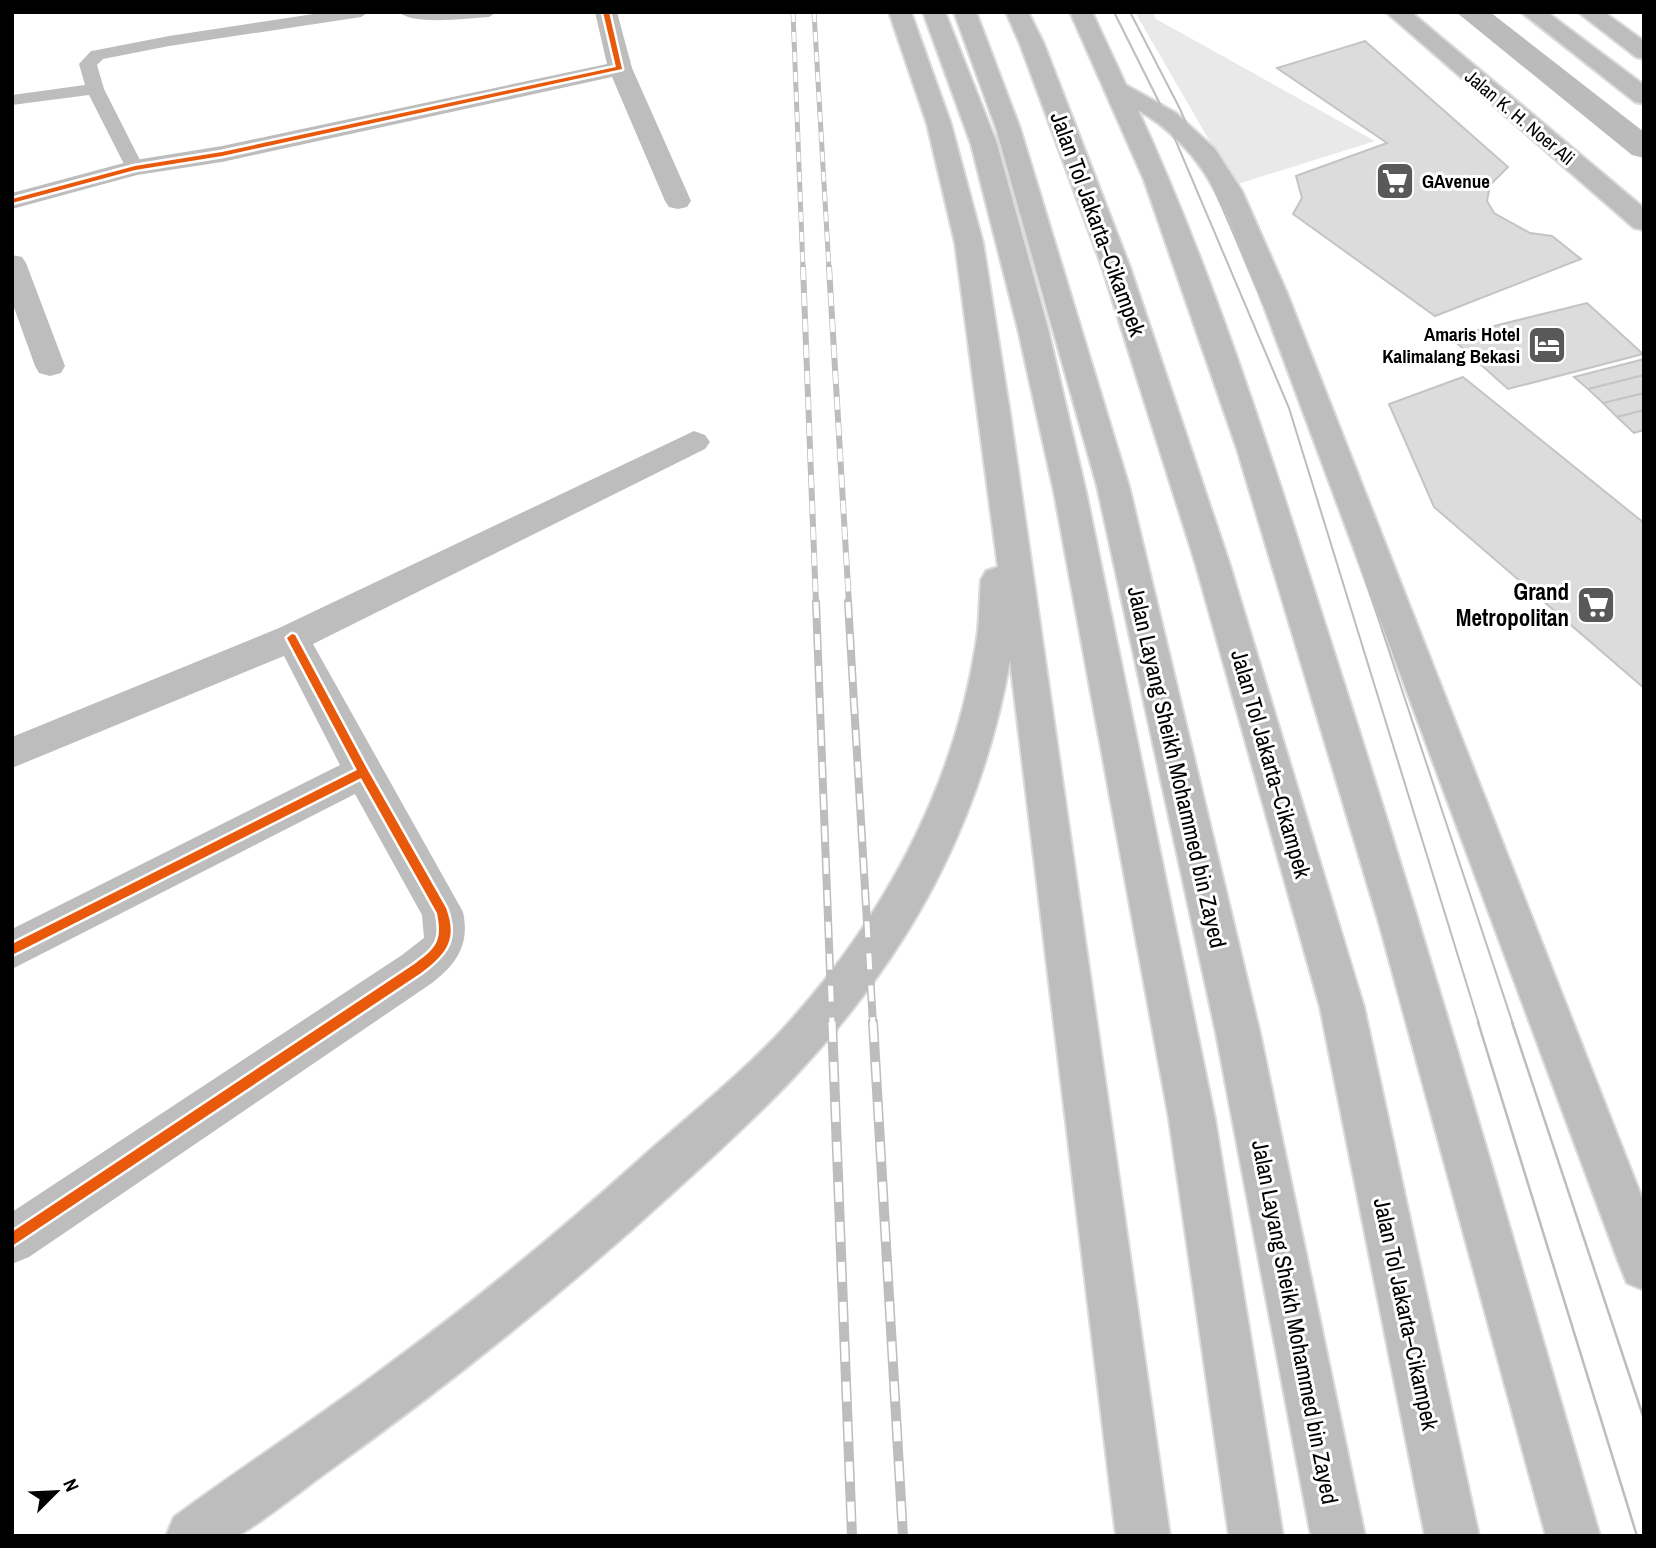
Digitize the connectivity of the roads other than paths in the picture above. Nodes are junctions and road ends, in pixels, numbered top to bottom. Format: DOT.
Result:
graph roads {
  1 [pos="361,12"];
  2 [pos="407,12"];
  3 [pos="489,12"];
  4 [pos="606,12"];
  5 [pos="900,12"];
  6 [pos="934,12"];
  7 [pos="965,12"];
  8 [pos="1017,12"];
  9 [pos="1081,12"];
  10 [pos="1397,12"];
  11 [pos="1532,12"];
  12 [pos="1589,12"];
  13 [pos="1602,12"];
  14 [pos="1644,42"];
  15 [pos="1644,52"];
  16 [pos="620,68"];
  17 [pos="95,89"];
  18 [pos="1118,90"];
  19 [pos="1644,97"];
  20 [pos="14,101"];
  21 [pos="135,168"];
  22 [pos="12,201"];
  23 [pos="678,201"];
  24 [pos="1644,222"];
  25 [pos="12,263"];
  26 [pos="50,366"];
  27 [pos="995,413"];
  28 [pos="694,442"];
  29 [pos="292,638"];
  30 [pos="12,753"];
  31 [pos="363,772"];
  32 [pos="12,950"];
  33 [pos="12,1240"];
  34 [pos="1644,1266"];
  35 [pos="193,1536"];
  36 [pos="1143,1536"];
  37 [pos="1256,1536"];
  38 [pos="1338,1536"];
  39 [pos="1452,1536"];
  40 [pos="1573,1536"];
  1 -- 17 [label="lane"];
  2 -- 3 [label="lane"];
  4 -- 16 [label="main road"];
  5 -- 27 [label="main road"];
  6 -- 37 [label="main road, Jalan Layang Sheikh Mohammed bin Zayed"];
  7 -- 38 [label="main road, Jalan Layang Sheikh Mohammed bin Zayed"];
  8 -- 39 [label="main road, Jalan Tol Jakarta–Cikampek"];
  9 -- 18 [label="main road"];
  10 -- 24 [label="main road, Jalan K. H. Noer Ali"];
  11 -- 19 [label="main road"];
  12 -- 15 [label="main road"];
  13 -- 14 [label="main road"];
  16 -- 21 [label="main road"];
  16 -- 23 [label="main road"];
  17 -- 20 [label="lane"];
  17 -- 21 [label="lane"];
  18 -- 34 [label="main road"];
  18 -- 40 [label="main road"];
  21 -- 22 [label="main road"];
  25 -- 26 [label="main road"];
  27 -- 35 [label="main road"];
  27 -- 36 [label="main road"];
  28 -- 29 [label="main road"];
  29 -- 30 [label="main road"];
  29 -- 31 [label="main road"];
  31 -- 32 [label="main road"];
  31 -- 33 [label="main road"];
}
